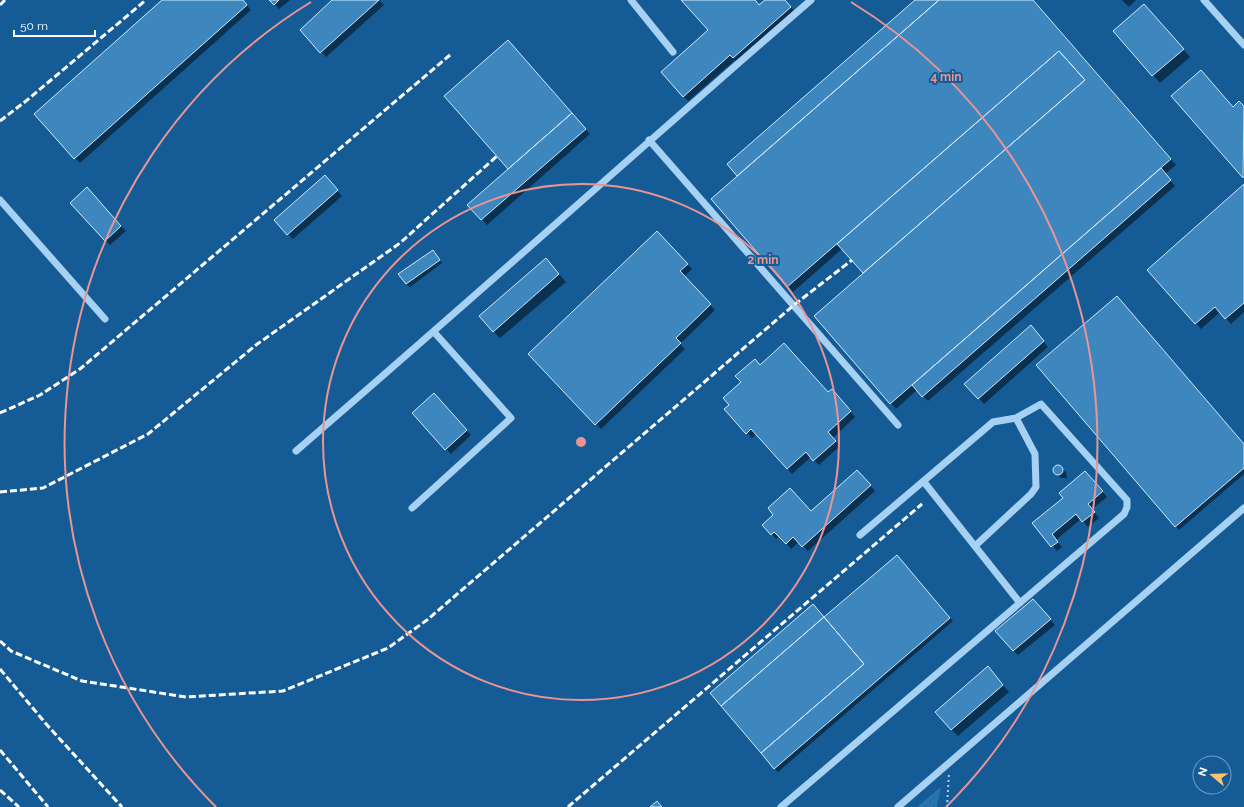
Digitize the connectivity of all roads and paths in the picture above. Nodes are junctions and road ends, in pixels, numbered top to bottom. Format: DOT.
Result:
graph roads {
  1 [pos="630,0"];
  2 [pos="811,0"];
  3 [pos="1204,0"];
  4 [pos="1244,45"];
  5 [pos="673,52"];
  6 [pos="650,140"];
  7 [pos="0,200"];
  8 [pos="105,319"];
  9 [pos="434,332"];
  10 [pos="1016,418"];
  11 [pos="898,425"];
  12 [pos="296,451"];
  13 [pos="924,482"];
  14 [pos="412,508"];
  15 [pos="1244,508"];
  16 [pos="860,535"];
  17 [pos="975,546"];
  18 [pos="1020,603"];
  19 [pos="950,762"];
  20 [pos="781,807"];
  21 [pos="898,807"];
  22 [pos="947,807"];
  1 -- 5 [label="lane"];
  2 -- 6 [label="lane"];
  3 -- 4 [label="lane"];
  6 -- 9 [label="lane"];
  6 -- 11 [label="lane"];
  7 -- 8 [label="lane"];
  9 -- 12 [label="lane"];
  9 -- 14 [label="lane"];
  10 -- 13 [label="lane"];
  10 -- 17 [label="lane"];
  10 -- 18 [label="lane"];
  13 -- 16 [label="lane"];
  13 -- 17 [label="lane"];
  15 -- 19 [label="lane"];
  17 -- 18 [label="lane"];
  18 -- 20 [label="lane"];
  19 -- 21 [label="lane"];
  19 -- 22 [label="path"];
}
